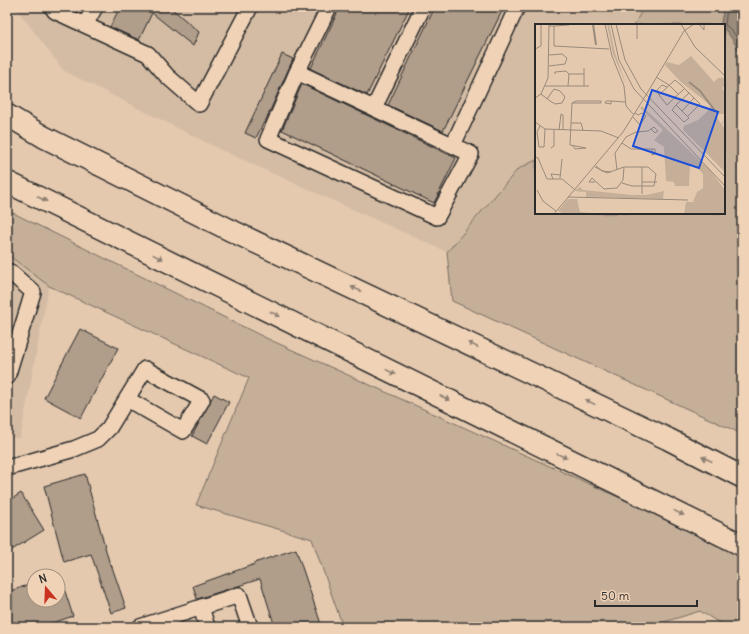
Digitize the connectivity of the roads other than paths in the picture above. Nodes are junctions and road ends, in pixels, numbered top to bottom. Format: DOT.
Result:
graph roads {
  1 [pos="52,7"];
  2 [pos="94,7"];
  3 [pos="250,7"];
  4 [pos="329,7"];
  5 [pos="423,7"];
  6 [pos="517,7"];
  7 [pos="85,25"];
  8 [pos="297,72"];
  9 [pos="374,108"];
  10 [pos="7,115"];
  11 [pos="453,145"];
  12 [pos="7,182"];
  13 [pos="7,272"];
  14 [pos="7,377"];
  15 [pos="127,399"];
  16 [pos="7,468"];
  17 [pos="742,476"];
  18 [pos="742,545"];
  19 [pos="200,607"];
  20 [pos="140,627"];
  21 [pos="207,627"];
  22 [pos="250,627"];
  1 -- 7 [label="lane"];
  2 -- 7 [label="lane"];
  3 -- 7 [label="lane"];
  4 -- 8 [label="lane"];
  5 -- 9 [label="lane"];
  6 -- 11 [label="lane"];
  8 -- 9 [label="lane"];
  8 -- 11 [label="lane"];
  9 -- 11 [label="lane"];
  17 -- 10 [label="highway, one-way"];
  12 -- 18 [label="highway, one-way"];
  13 -- 14 [label="lane"];
  15 -- 15 [label="lane"];
  15 -- 16 [label="lane"];
  19 -- 20 [label="lane"];
  19 -- 21 [label="lane"];
  19 -- 22 [label="lane"];
}
